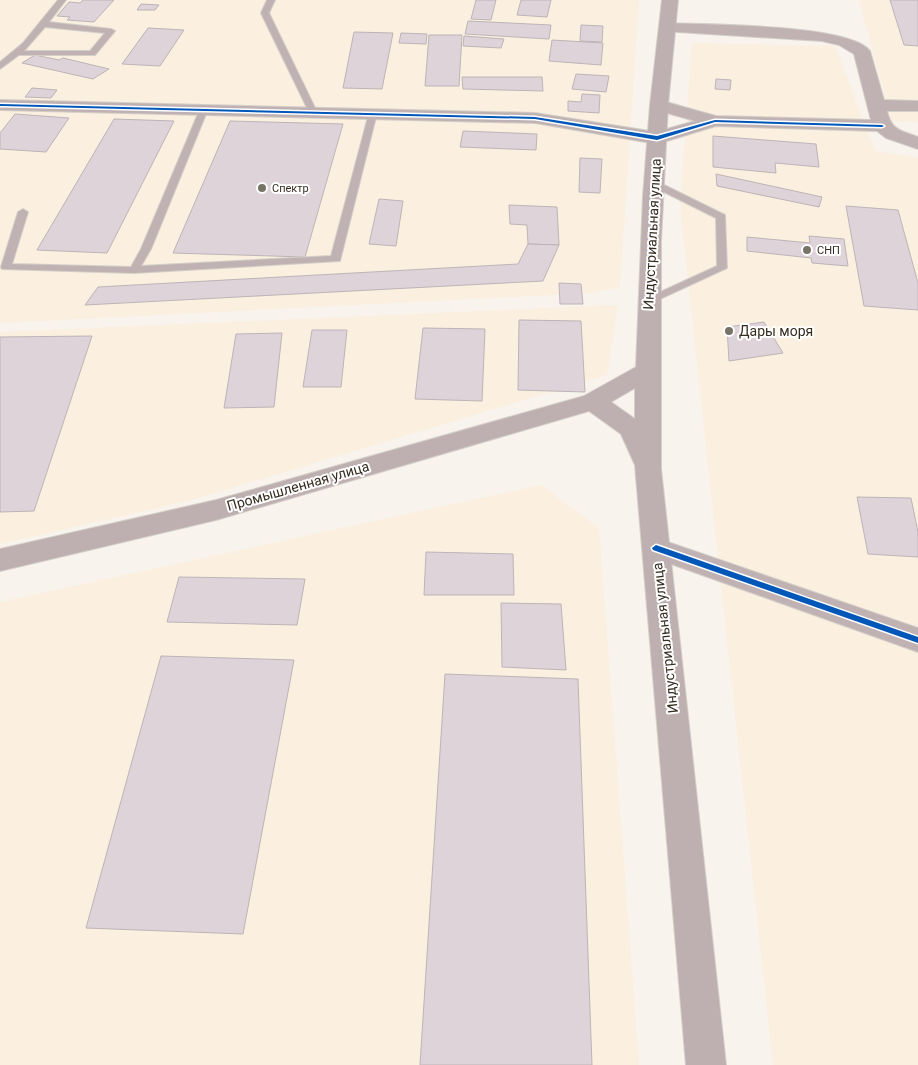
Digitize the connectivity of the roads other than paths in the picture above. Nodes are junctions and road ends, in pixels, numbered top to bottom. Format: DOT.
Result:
graph roads {
  1 [pos="62,0"];
  2 [pos="271,0"];
  3 [pos="670,0"];
  4 [pos="42,24"];
  5 [pos="668,28"];
  6 [pos="17,53"];
  7 [pos="0,66"];
  8 [pos="1,104"];
  9 [pos="659,105"];
  10 [pos="876,105"];
  11 [pos="918,106"];
  12 [pos="204,109"];
  13 [pos="313,112"];
  14 [pos="373,113"];
  15 [pos="715,122"];
  16 [pos="882,126"];
  17 [pos="657,138"];
  18 [pos="918,143"];
  19 [pos="655,184"];
  20 [pos="23,212"];
  21 [pos="134,270"];
  22 [pos="649,301"];
  23 [pos="647,371"];
  24 [pos="594,402"];
  25 [pos="648,469"];
  26 [pos="656,548"];
  27 [pos="0,560"];
  28 [pos="918,640"];
  29 [pos="706,1065"];
  1 -- 4 [label="lane"];
  2 -- 13 [label="lane"];
  3 -- 5 [label="main road, Индустриальная улица"];
  4 -- 6 [label="lane"];
  4 -- 6 [label="lane"];
  5 -- 9 [label="main road, Индустриальная улица"];
  5 -- 10 [label="street"];
  6 -- 7 [label="lane"];
  8 -- 12 [label="street"];
  9 -- 15 [label="street"];
  9 -- 17 [label="main road, Индустриальная улица"];
  10 -- 11 [label="street"];
  10 -- 16 [label="street"];
  12 -- 13 [label="street"];
  12 -- 21 [label="lane"];
  13 -- 14 [label="street"];
  14 -- 17 [label="street"];
  14 -- 21 [label="lane"];
  15 -- 16 [label="street"];
  15 -- 17 [label="street"];
  16 -- 18 [label="street"];
  17 -- 19 [label="main road, Индустриальная улица"];
  19 -- 22 [label="main road, Индустриальная улица"];
  19 -- 22 [label="lane"];
  20 -- 21 [label="lane"];
  22 -- 23 [label="main road, Индустриальная улица"];
  23 -- 24 [label="main road, Промышленная улица"];
  23 -- 25 [label="main road, Индустриальная улица"];
  24 -- 25 [label="main road"];
  24 -- 27 [label="main road, Промышленная улица"];
  25 -- 26 [label="main road, Индустриальная улица"];
  26 -- 28 [label="street"];
  26 -- 29 [label="main road, Индустриальная улица"];
}
